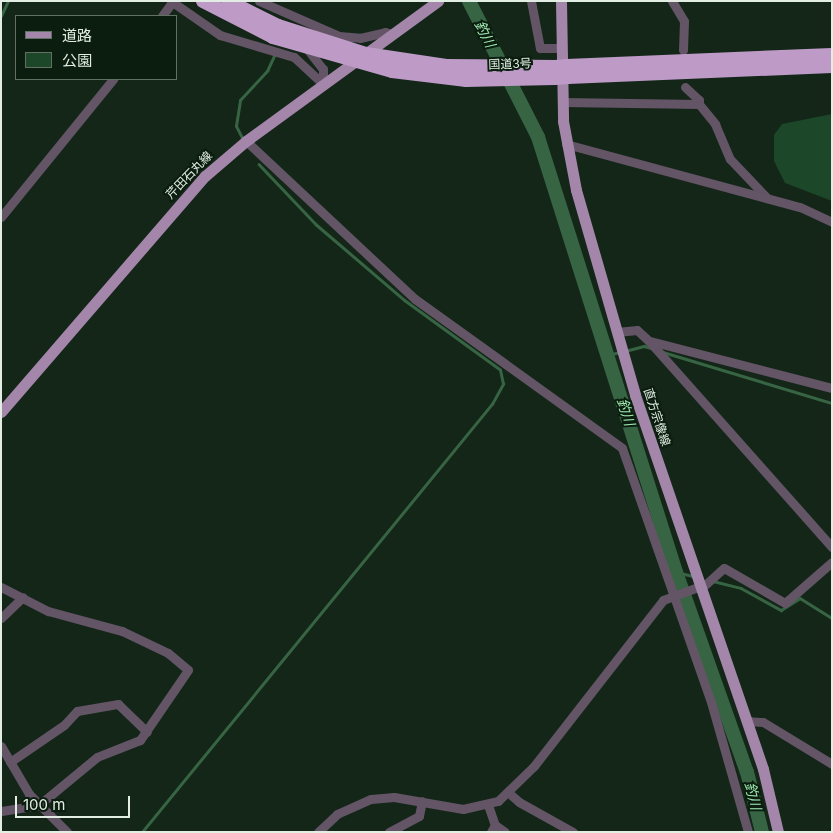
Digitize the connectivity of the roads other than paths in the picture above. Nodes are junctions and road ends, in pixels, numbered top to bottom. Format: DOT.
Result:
graph roads {
  1 [pos="203,1"];
  2 [pos="228,1"];
  3 [pos="259,1"];
  4 [pos="438,1"];
  5 [pos="531,1"];
  6 [pos="561,1"];
  7 [pos="672,1"];
  8 [pos="172,2"];
  9 [pos="163,15"];
  10 [pos="392,34"];
  11 [pos="561,48"];
  12 [pos="306,49"];
  13 [pos="684,50"];
  14 [pos="366,54"];
  15 [pos="832,55"];
  16 [pos="354,62"];
  17 [pos="832,66"];
  18 [pos="561,72"];
  19 [pos="491,75"];
  20 [pos="112,80"];
  21 [pos="322,84"];
  22 [pos="685,87"];
  23 [pos="562,102"];
  24 [pos="699,104"];
  25 [pos="246,141"];
  26 [pos="566,144"];
  27 [pos="767,198"];
  28 [pos="1,217"];
  29 [pos="832,222"];
  30 [pos="617,332"];
  31 [pos="649,340"];
  32 [pos="832,388"];
  33 [pos="1,412"];
  34 [pos="832,546"];
  35 [pos="832,562"];
  36 [pos="697,584"];
  37 [pos="1,586"];
  38 [pos="673,594"];
  39 [pos="23,596"];
  40 [pos="1,618"];
  41 [pos="747,721"];
  42 [pos="147,732"];
  43 [pos="1,746"];
  44 [pos="10,762"];
  45 [pos="832,764"];
  46 [pos="509,793"];
  47 [pos="422,801"];
  48 [pos="39,805"];
  49 [pos="488,805"];
  50 [pos="1,811"];
  51 [pos="493,828"];
  52 [pos="67,832"];
  53 [pos="318,832"];
  54 [pos="388,832"];
  55 [pos="505,832"];
  56 [pos="573,832"];
  57 [pos="748,832"];
  58 [pos="778,832"];
  1 -- 12 [label="highway, 国道3号"];
  2 -- 14 [label="highway, 国道3号"];
  3 -- 10 [label="street"];
  4 -- 10 [label="main road, 芹田石丸線"];
  5 -- 11 [label="street"];
  6 -- 11 [label="main road, 直方宗像線"];
  7 -- 13 [label="street"];
  8 -- 9 [label="street"];
  8 -- 21 [label="street"];
  10 -- 14 [label="main road, 芹田石丸線"];
  11 -- 23 [label="main road, 直方宗像線"];
  12 -- 16 [label="highway, 国道3号"];
  12 -- 21 [label="street"];
  14 -- 16 [label="main road, 芹田石丸線"];
  14 -- 19 [label="highway, 国道3号"];
  15 -- 18 [label="highway, 国道3号"];
  16 -- 19 [label="highway, 国道3号"];
  16 -- 21 [label="main road, 芹田石丸線"];
  17 -- 18 [label="highway, 国道3号"];
  18 -- 19 [label="highway, 国道3号"];
  20 -- 28 [label="street"];
  21 -- 25 [label="main road, 芹田石丸線"];
  22 -- 24 [label="street"];
  23 -- 24 [label="street"];
  23 -- 26 [label="main road, 直方宗像線"];
  24 -- 27 [label="street"];
  25 -- 33 [label="main road, 芹田石丸線"];
  25 -- 38 [label="street"];
  26 -- 27 [label="street"];
  26 -- 30 [label="main road, 直方宗像線"];
  27 -- 29 [label="street"];
  30 -- 31 [label="street"];
  30 -- 36 [label="main road, 直方宗像線"];
  31 -- 32 [label="street"];
  31 -- 34 [label="street"];
  35 -- 36 [label="street"];
  36 -- 38 [label="street"];
  36 -- 41 [label="main road, 直方宗像線"];
  37 -- 39 [label="street"];
  38 -- 46 [label="street"];
  38 -- 57 [label="street"];
  39 -- 40 [label="street"];
  39 -- 42 [label="street"];
  41 -- 45 [label="street"];
  41 -- 58 [label="main road, 直方宗像線"];
  42 -- 44 [label="street"];
  42 -- 48 [label="street"];
  43 -- 44 [label="street"];
  44 -- 48 [label="street"];
  46 -- 49 [label="street"];
  46 -- 56 [label="street"];
  47 -- 49 [label="street"];
  47 -- 53 [label="street"];
  47 -- 54 [label="street"];
  48 -- 50 [label="street"];
  48 -- 52 [label="street"];
  49 -- 51 [label="street"];
  51 -- 55 [label="street"];
}
